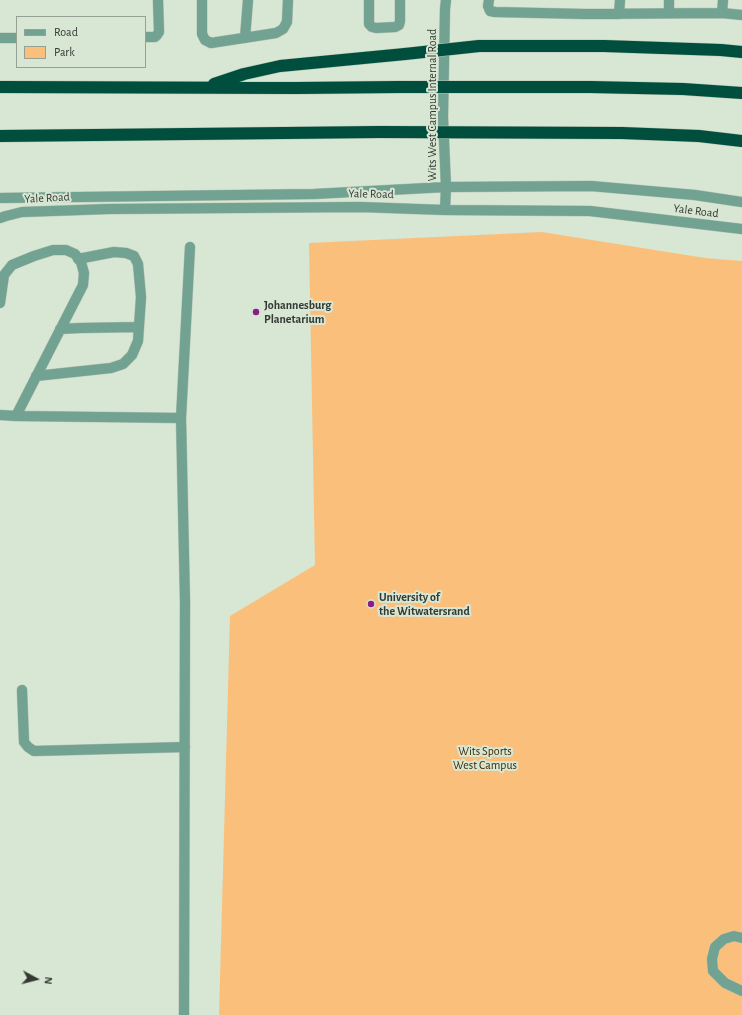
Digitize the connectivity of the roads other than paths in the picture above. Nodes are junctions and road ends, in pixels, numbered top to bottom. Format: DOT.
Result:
graph roads {
  1 [pos="158,0"];
  2 [pos="202,0"];
  3 [pos="248,0"];
  4 [pos="288,0"];
  5 [pos="369,0"];
  6 [pos="400,0"];
  7 [pos="446,0"];
  8 [pos="488,0"];
  9 [pos="620,0"];
  10 [pos="669,0"];
  11 [pos="723,0"];
  12 [pos="669,13"];
  13 [pos="722,13"];
  14 [pos="619,14"];
  15 [pos="742,15"];
  16 [pos="146,37"];
  17 [pos="0,38"];
  18 [pos="16,38"];
  19 [pos="246,38"];
  20 [pos="742,52"];
  21 [pos="0,87"];
  22 [pos="203,87"];
  23 [pos="742,93"];
  24 [pos="0,136"];
  25 [pos="742,141"];
  26 [pos="446,187"];
  27 [pos="252,195"];
  28 [pos="0,198"];
  29 [pos="742,202"];
  30 [pos="253,207"];
  31 [pos="445,210"];
  32 [pos="0,218"];
  33 [pos="742,230"];
  34 [pos="190,247"];
  35 [pos="78,259"];
  36 [pos="0,303"];
  37 [pos="139,327"];
  38 [pos="60,329"];
  39 [pos="36,376"];
  40 [pos="0,415"];
  41 [pos="16,416"];
  42 [pos="181,418"];
  43 [pos="22,690"];
  44 [pos="185,747"];
  45 [pos="742,938"];
  46 [pos="742,992"];
  47 [pos="184,1015"];
  1 -- 16 [label="street"];
  2 -- 19 [label="street"];
  3 -- 19 [label="street"];
  4 -- 19 [label="street"];
  5 -- 6 [label="street"];
  7 -- 26 [label="street, Wits West Campus Internal Road"];
  8 -- 14 [label="street"];
  9 -- 14 [label="street"];
  10 -- 12 [label="street"];
  11 -- 13 [label="street"];
  12 -- 13 [label="street"];
  12 -- 14 [label="street"];
  13 -- 15 [label="street"];
  17 -- 18 [label="street"];
  20 -- 22 [label="highway, bridge"];
  21 -- 22 [label="highway"];
  22 -- 23 [label="highway, bridge"];
  24 -- 25 [label="highway, bridge"];
  26 -- 27 [label="street, Yale Road"];
  26 -- 29 [label="street, Yale Road"];
  26 -- 31 [label="street, Wits West Campus Internal Road"];
  27 -- 28 [label="street, Yale Road"];
  27 -- 30 [label="street"];
  30 -- 31 [label="street, Yale Road"];
  30 -- 32 [label="street, Yale Road"];
  31 -- 33 [label="street, Yale Road"];
  34 -- 42 [label="street"];
  35 -- 36 [label="street"];
  35 -- 37 [label="street"];
  35 -- 38 [label="street"];
  37 -- 38 [label="street"];
  37 -- 39 [label="street"];
  38 -- 39 [label="street"];
  39 -- 41 [label="street"];
  40 -- 41 [label="street"];
  41 -- 42 [label="street"];
  42 -- 44 [label="street"];
  43 -- 44 [label="street"];
  44 -- 47 [label="street"];
  45 -- 46 [label="street"];
}
